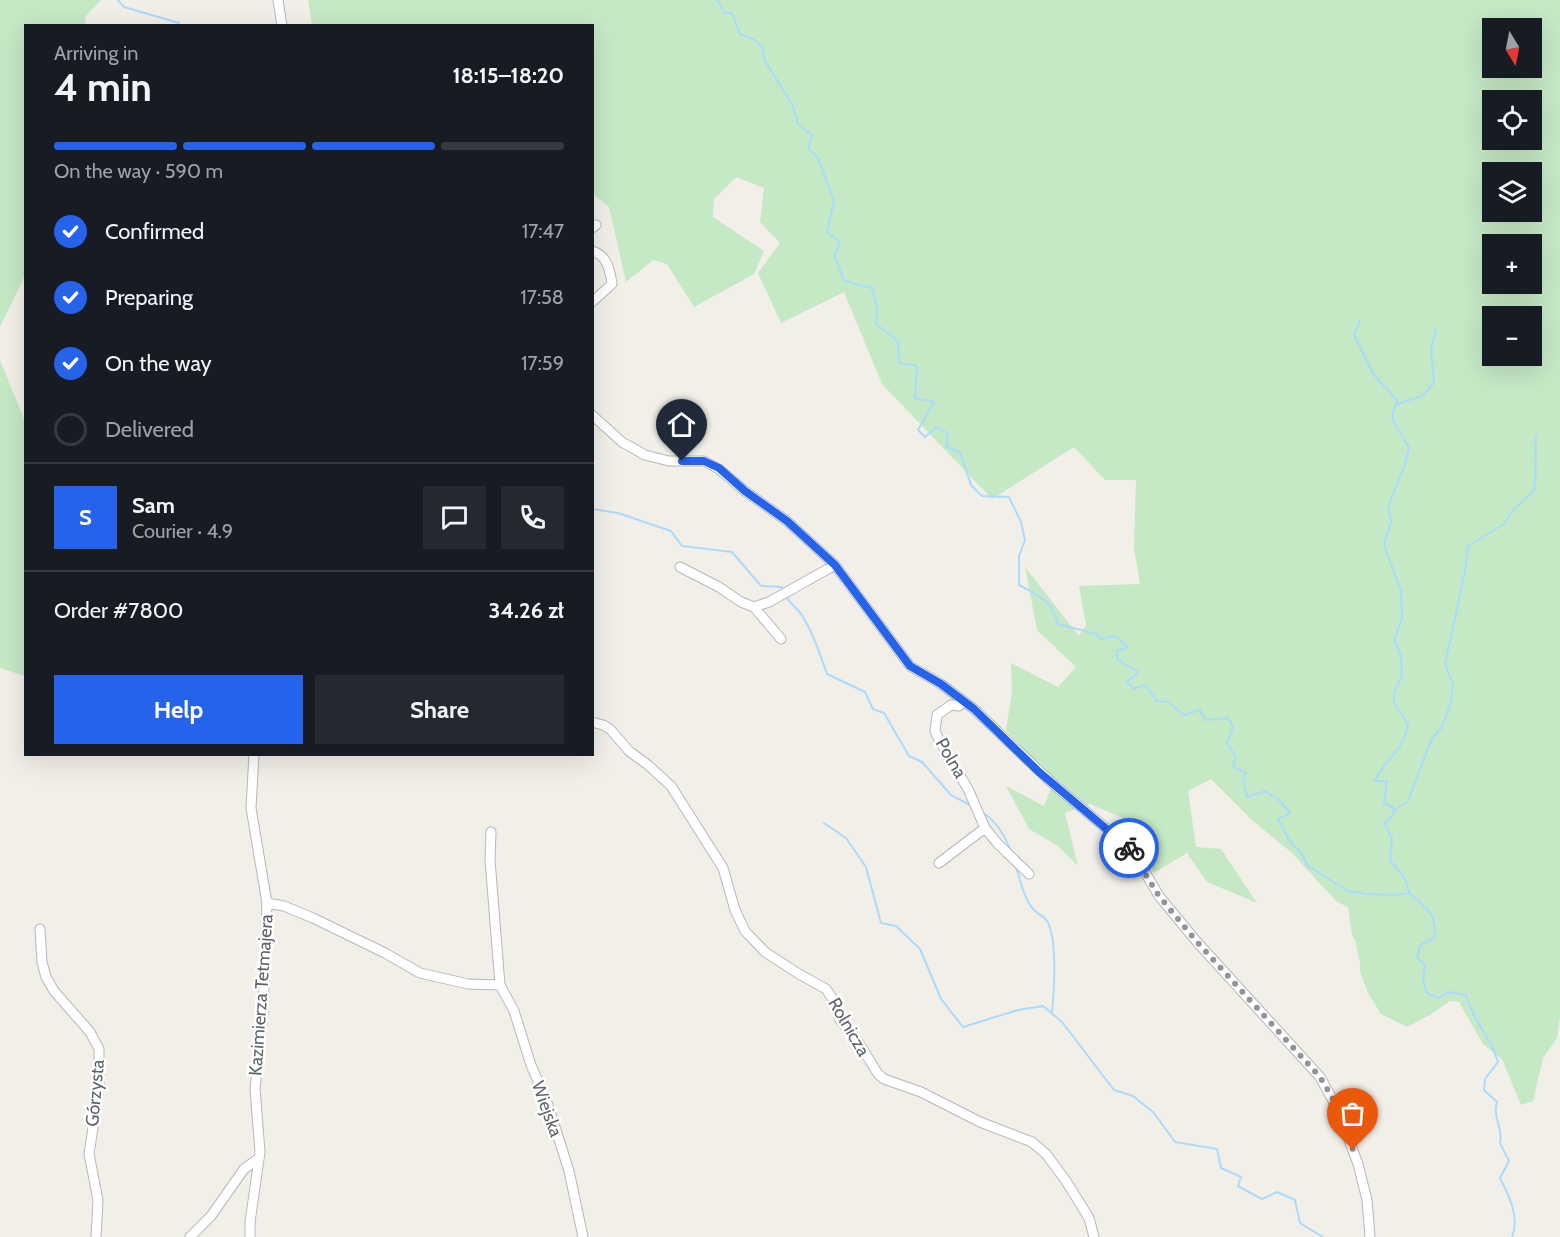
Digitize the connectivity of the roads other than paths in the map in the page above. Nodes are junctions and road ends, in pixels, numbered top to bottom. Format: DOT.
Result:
graph roads {
  1 [pos="278,0"];
  2 [pos="282,24"];
  3 [pos="594,252"];
  4 [pos="594,301"];
  5 [pos="594,417"];
  6 [pos="835,565"];
  7 [pos="680,567"];
  8 [pos="754,607"];
  9 [pos="781,639"];
  10 [pos="963,701"];
  11 [pos="594,723"];
  12 [pos="254,756"];
  13 [pos="985,828"];
  14 [pos="491,832"];
  15 [pos="939,863"];
  16 [pos="1029,874"];
  17 [pos="267,903"];
  18 [pos="40,929"];
  19 [pos="500,985"];
  20 [pos="259,1158"];
  21 [pos="96,1237"];
  22 [pos="190,1237"];
  23 [pos="250,1237"];
  24 [pos="583,1237"];
  25 [pos="1094,1237"];
  26 [pos="1370,1237"];
  1 -- 2 [label="street"];
  3 -- 4 [label="street"];
  5 -- 6 [label="street"];
  6 -- 8 [label="street"];
  6 -- 10 [label="street"];
  7 -- 8 [label="street"];
  8 -- 9 [label="street"];
  10 -- 13 [label="street, Polna"];
  10 -- 26 [label="street"];
  11 -- 25 [label="street, Rolnicza"];
  12 -- 17 [label="street, Kazimierza Tetmajera"];
  13 -- 15 [label="street"];
  13 -- 16 [label="street, Polna"];
  14 -- 19 [label="street, Wiejska"];
  17 -- 19 [label="street"];
  17 -- 20 [label="street, Kazimierza Tetmajera"];
  18 -- 21 [label="street, Górzysta"];
  19 -- 24 [label="street, Wiejska"];
  20 -- 22 [label="street"];
  20 -- 23 [label="street, Kazimierza Tetmajera"];
}
